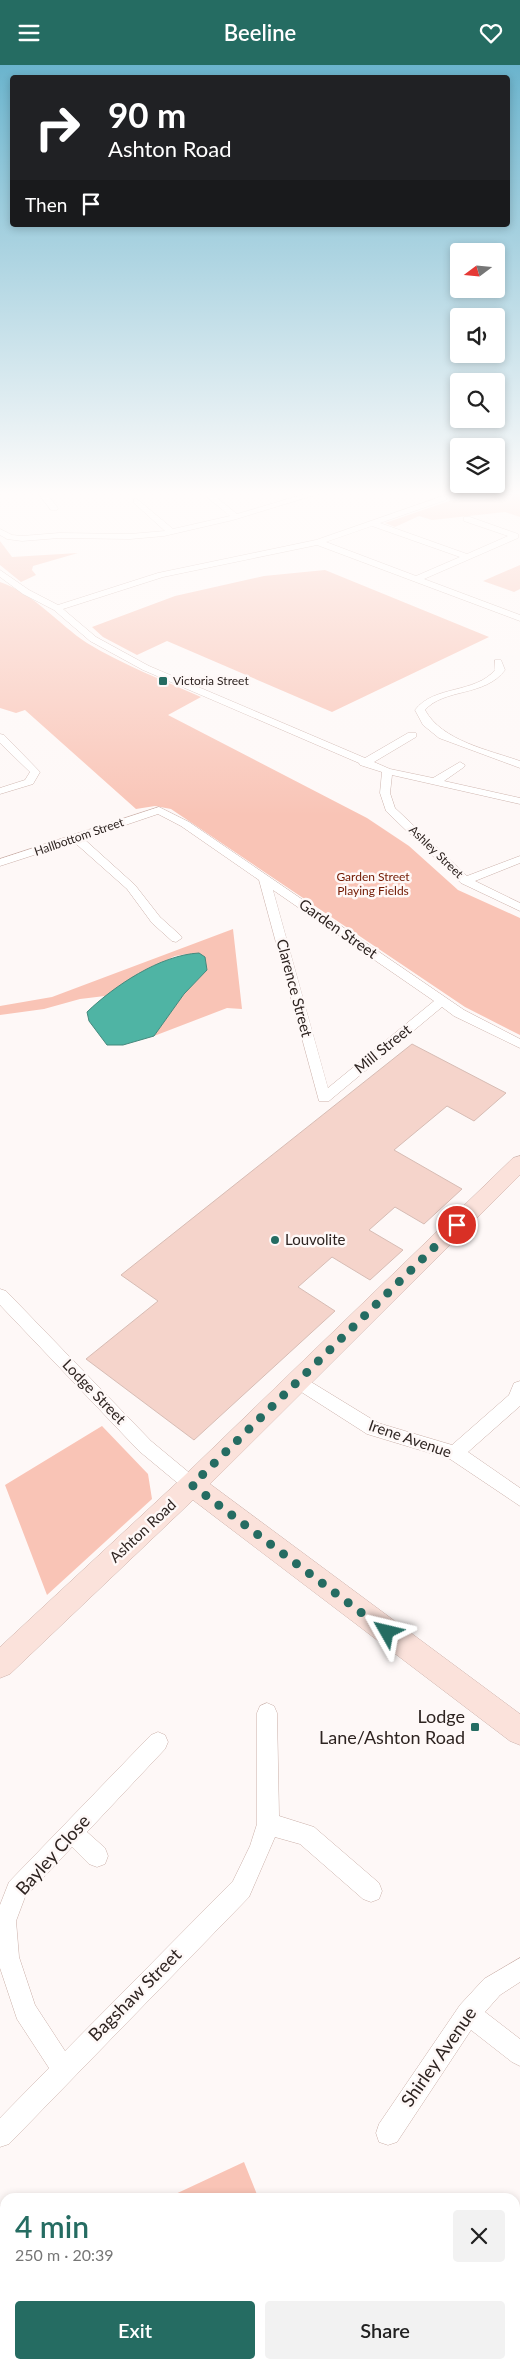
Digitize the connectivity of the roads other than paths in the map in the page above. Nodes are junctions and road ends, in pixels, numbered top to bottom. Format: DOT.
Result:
graph roads {
  1 [pos="42,600"];
  2 [pos="81,600"];
  3 [pos="472,600"];
  4 [pos="57,608"];
  5 [pos="520,619"];
  6 [pos="498,662"];
  7 [pos="412,735"];
  8 [pos="0,737"];
  9 [pos="364,763"];
  10 [pos="460,765"];
  11 [pos="520,765"];
  12 [pos="387,771"];
  13 [pos="435,782"];
  14 [pos="0,791"];
  15 [pos="520,801"];
  16 [pos="159,810"];
  17 [pos="76,838"];
  18 [pos="520,859"];
  19 [pos="0,863"];
  20 [pos="264,879"];
  21 [pos="465,881"];
  22 [pos="520,907"];
  23 [pos="176,938"];
  24 [pos="442,1001"];
  25 [pos="520,1045"];
  26 [pos="324,1098"];
  27 [pos="520,1163"];
  28 [pos="0,1295"];
  29 [pos="298,1381"];
  30 [pos="520,1388"];
  31 [pos="455,1453"];
  32 [pos="192,1485"];
  33 [pos="520,1498"];
  34 [pos="0,1665"];
  35 [pos="267,1713"];
  36 [pos="520,1731"];
  37 [pos="158,1742"];
  38 [pos="268,1824"];
  39 [pos="72,1832"];
  40 [pos="97,1856"];
  41 [pos="371,1891"];
  42 [pos="520,1969"];
  43 [pos="468,2013"];
  44 [pos="520,2054"];
  45 [pos="64,2069"];
  46 [pos="388,2133"];
  47 [pos="0,2135"];
  1 -- 4 [label="street"];
  2 -- 4 [label="street"];
  3 -- 5 [label="street"];
  4 -- 9 [label="street"];
  6 -- 11 [label="street"];
  7 -- 9 [label="street"];
  8 -- 14 [label="street"];
  9 -- 12 [label="street"];
  10 -- 13 [label="street"];
  12 -- 13 [label="street"];
  12 -- 21 [label="street, Ashley Street"];
  13 -- 15 [label="street"];
  16 -- 17 [label="street, Hallbottom Street"];
  16 -- 20 [label="street, Garden Street"];
  17 -- 19 [label="street, Hallbottom Street"];
  17 -- 23 [label="street"];
  18 -- 21 [label="street"];
  20 -- 24 [label="street, Garden Street"];
  20 -- 26 [label="street, Clarence Street"];
  21 -- 22 [label="street, Ashley Street"];
  24 -- 25 [label="street, Garden Street"];
  24 -- 26 [label="street, Mill Street"];
  27 -- 29 [label="street, Ashton Road"];
  28 -- 32 [label="street, Lodge Street"];
  29 -- 31 [label="street, Irene Avenue"];
  29 -- 32 [label="street, Ashton Road"];
  30 -- 31 [label="street"];
  31 -- 33 [label="street, Irene Avenue"];
  32 -- 34 [label="street, Ashton Road"];
  32 -- 36 [label="street"];
  35 -- 38 [label="street, Bagshaw Street"];
  37 -- 39 [label="street, Bayley Close"];
  38 -- 41 [label="street"];
  38 -- 45 [label="street, Bagshaw Street"];
  39 -- 40 [label="street"];
  39 -- 45 [label="street, Bayley Close"];
  42 -- 43 [label="street, Shirley Avenue"];
  43 -- 44 [label="street"];
  43 -- 46 [label="street, Shirley Avenue"];
  45 -- 47 [label="street, Bagshaw Street"];
}
